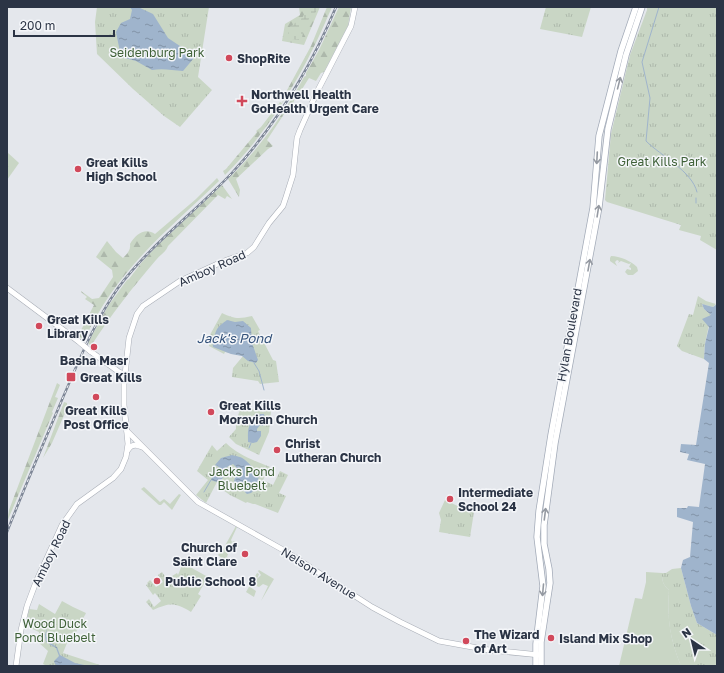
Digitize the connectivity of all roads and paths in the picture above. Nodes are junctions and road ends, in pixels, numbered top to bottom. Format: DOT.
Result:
graph roads {
  1 [pos="355,7"];
  2 [pos="636,7"];
  3 [pos="642,7"];
  4 [pos="7,288"];
  5 [pos="125,374"];
  6 [pos="127,431"];
  7 [pos="144,448"];
  8 [pos="128,450"];
  9 [pos="538,654"];
  10 [pos="16,666"];
  11 [pos="536,666"];
  12 [pos="541,666"];
  1 -- 5 [label="main road, Amboy Road"];
  2 -- 9 [label="main road, Hylan Boulevard, one-way"];
  9 -- 3 [label="main road, Hylan Boulevard, one-way"];
  4 -- 5 [label="main road, bridge"];
  5 -- 6 [label="main road, Amboy Road"];
  6 -- 7 [label="main road, Nelson Avenue"];
  6 -- 8 [label="main road, Amboy Road"];
  7 -- 8 [label="main road"];
  7 -- 9 [label="main road, Nelson Avenue"];
  8 -- 10 [label="main road, Amboy Road"];
  9 -- 11 [label="main road, Hylan Boulevard"];
  9 -- 12 [label="main road, Hylan Boulevard"];
}
